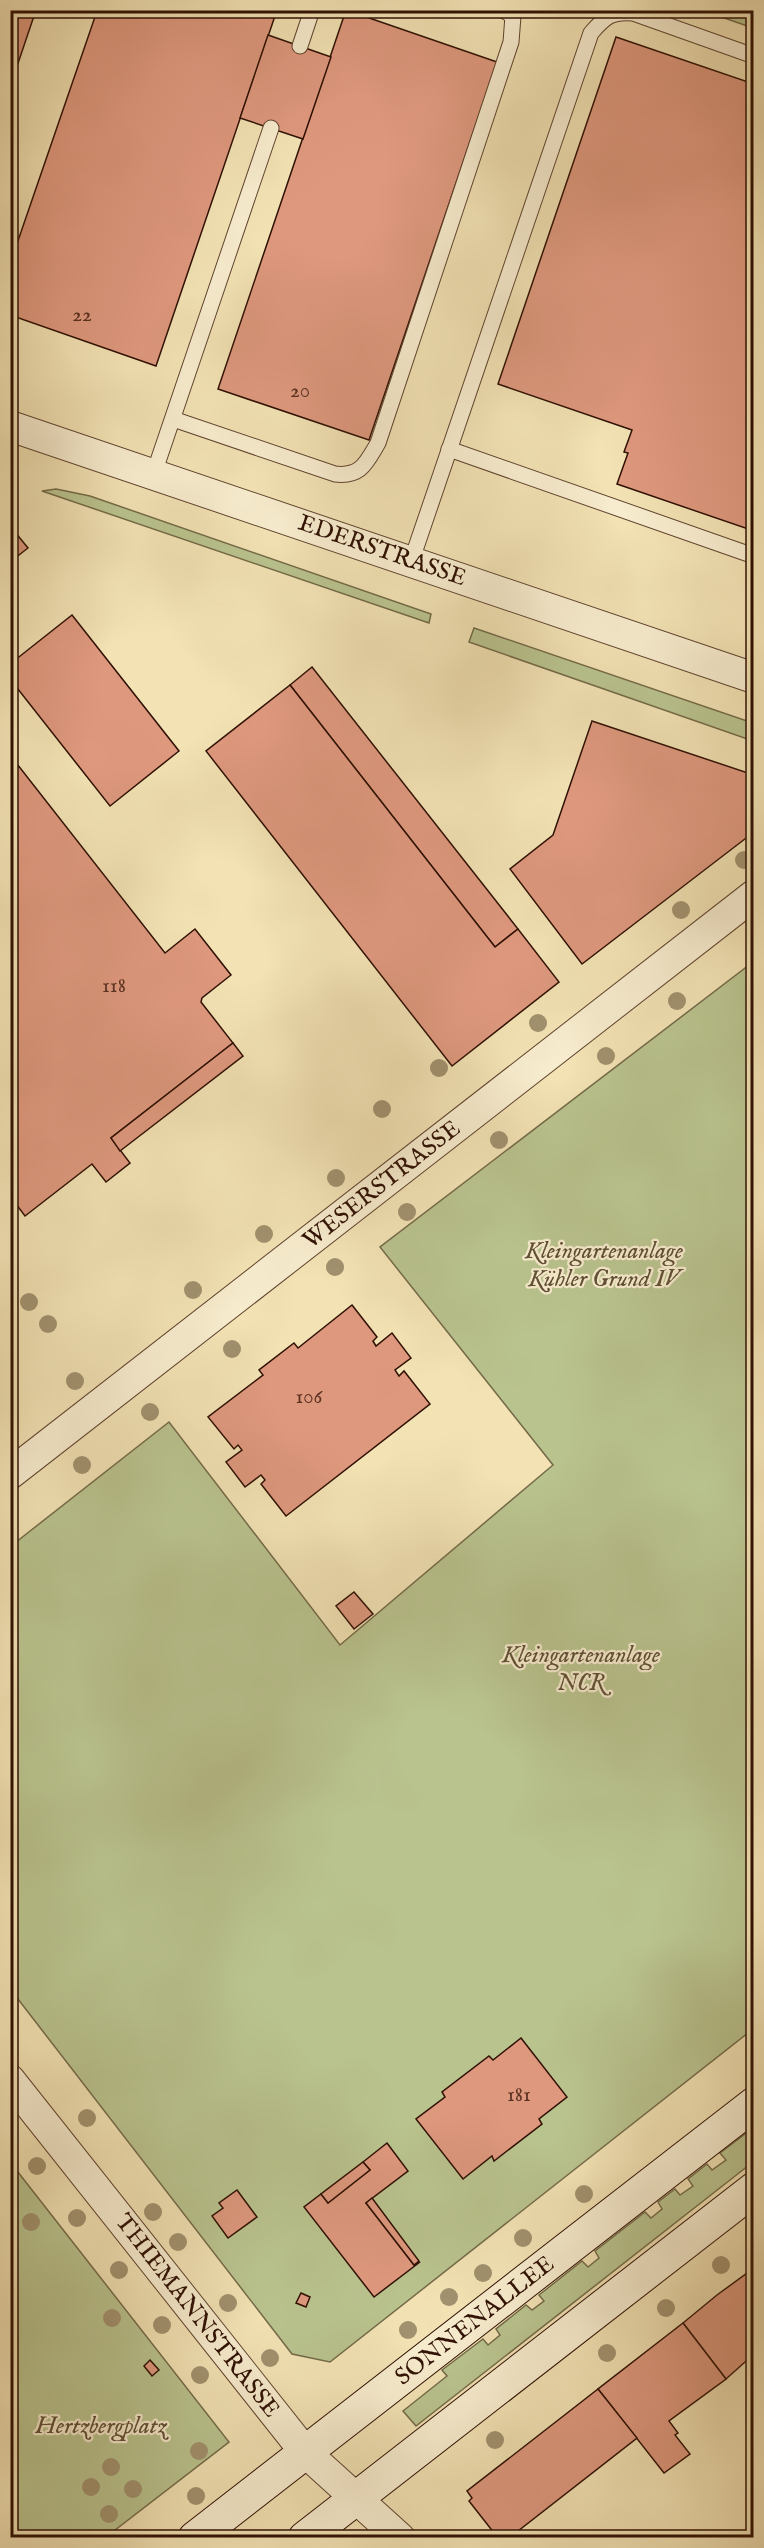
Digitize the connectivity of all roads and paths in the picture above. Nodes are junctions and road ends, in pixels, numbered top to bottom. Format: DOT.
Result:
graph roads {
  1 [pos="312,10"];
  2 [pos="503,10"];
  3 [pos="300,46"];
  4 [pos="753,56"];
  5 [pos="271,128"];
  6 [pos="174,419"];
  7 [pos="10,426"];
  8 [pos="449,449"];
  9 [pos="154,473"];
  10 [pos="753,556"];
  11 [pos="411,562"];
  12 [pos="753,678"];
  13 [pos="753,895"];
  14 [pos="10,1474"];
  15 [pos="14,2091"];
  16 [pos="753,2104"];
  17 [pos="753,2189"];
  18 [pos="305,2452"];
  19 [pos="355,2499"];
  20 [pos="195,2538"];
  21 [pos="305,2538"];
  22 [pos="400,2538"];
  1 -- 3 [label="lane"];
  2 -- 6 [label="lane"];
  4 -- 8 [label="lane"];
  5 -- 6 [label="lane"];
  6 -- 9 [label="lane"];
  7 -- 9 [label="street, EDERSTRASSE"];
  8 -- 10 [label="lane"];
  8 -- 11 [label="lane"];
  9 -- 11 [label="street, EDERSTRASSE"];
  11 -- 12 [label="street, EDERSTRASSE"];
  13 -- 14 [label="street, WESERSTRASSE"];
  15 -- 18 [label="street, THIEMANNSTRASSE"];
  16 -- 18 [label="main road, SONNENALLEE"];
  17 -- 19 [label="main road"];
  18 -- 19 [label="street, THIEMANNSTRASSE"];
  18 -- 20 [label="main road, SONNENALLEE"];
  19 -- 21 [label="main road"];
  19 -- 22 [label="street, THIEMANNSTRASSE"];
}
